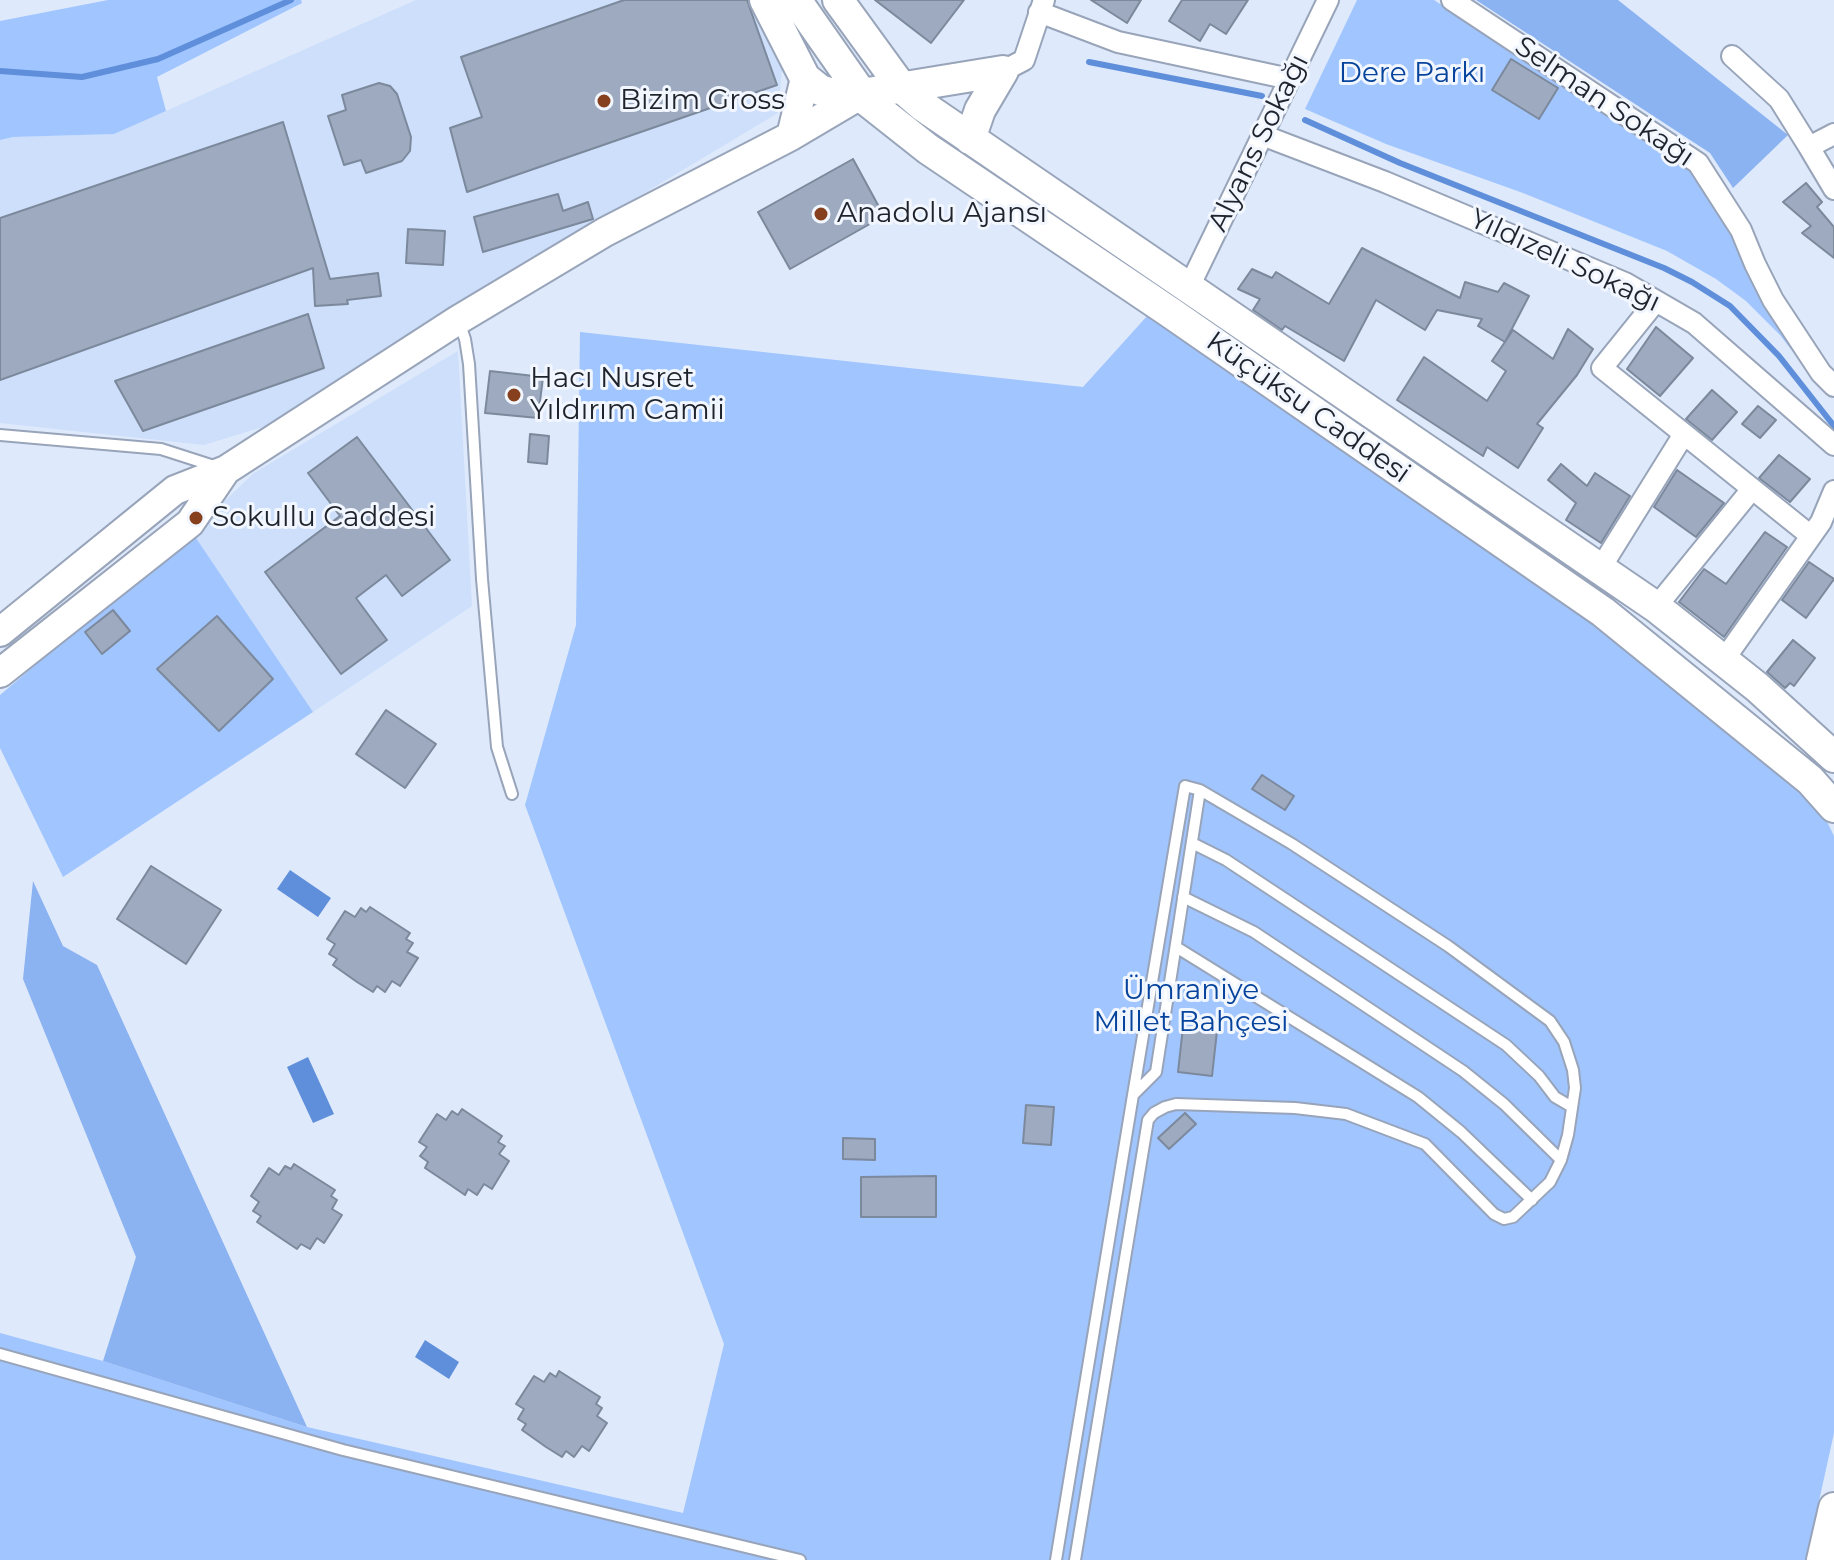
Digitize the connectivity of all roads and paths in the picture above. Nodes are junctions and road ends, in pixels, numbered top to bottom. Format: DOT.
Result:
graph roads {
  1 [pos="765,0"];
  2 [pos="796,0"];
  3 [pos="838,0"];
  4 [pos="1328,0"];
  5 [pos="1452,0"];
  6 [pos="1041,6"];
  7 [pos="1732,56"];
  8 [pos="1003,71"];
  9 [pos="805,78"];
  10 [pos="895,78"];
  11 [pos="1290,79"];
  12 [pos="862,94"];
  13 [pos="1834,134"];
  14 [pos="1262,135"];
  15 [pos="791,136"];
  16 [pos="970,139"];
  17 [pos="1809,147"];
  18 [pos="1834,189"];
  19 [pos="1189,287"];
  20 [pos="1656,301"];
  21 [pos="1171,313"];
  22 [pos="458,320"];
  23 [pos="1834,386"];
  24 [pos="1684,434"];
  25 [pos="0,435"];
  26 [pos="1834,445"];
  27 [pos="226,470"];
  28 [pos="1752,489"];
  29 [pos="1834,491"];
  30 [pos="1811,536"];
  31 [pos="1600,569"];
  32 [pos="1656,607"];
  33 [pos="0,632"];
  34 [pos="1723,661"];
  35 [pos="0,673"];
  36 [pos="1834,757"];
  37 [pos="1200,790"];
  38 [pos="512,794"];
  39 [pos="1834,807"];
  40 [pos="1192,843"];
  41 [pos="1183,897"];
  42 [pos="1176,947"];
  43 [pos="1133,1095"];
  44 [pos="1572,1107"];
  45 [pos="1561,1160"];
  46 [pos="1532,1200"];
  47 [pos="0,1354"];
  48 [pos="1834,1508"];
  49 [pos="800,1560"];
  50 [pos="1056,1560"];
  51 [pos="1075,1560"];
  52 [pos="1822,1560"];
  1 -- 9 [label="main road"];
  2 -- 12 [label="main road, Küçüksu Caddesi"];
  3 -- 10 [label="main road, Küçüksu Caddesi"];
  4 -- 11 [label="street, Alyans Sokağı"];
  5 -- 23 [label="street, Selman Sokağı"];
  6 -- 8 [label="street"];
  6 -- 11 [label="street"];
  7 -- 17 [label="street"];
  8 -- 10 [label="main road"];
  8 -- 16 [label="main road"];
  9 -- 12 [label="main road"];
  9 -- 15 [label="street"];
  10 -- 12 [label="main road"];
  10 -- 16 [label="main road, Küçüksu Caddesi"];
  11 -- 14 [label="street, Alyans Sokağı"];
  12 -- 15 [label="street"];
  12 -- 21 [label="main road, Küçüksu Caddesi"];
  13 -- 17 [label="street"];
  14 -- 19 [label="street, Alyans Sokağı"];
  14 -- 20 [label="street, Yıldızeli Sokağı"];
  15 -- 22 [label="street"];
  16 -- 19 [label="main road, Küçüksu Caddesi"];
  17 -- 18 [label="street"];
  19 -- 21 [label="main road"];
  19 -- 31 [label="main road, Küçüksu Caddesi"];
  20 -- 24 [label="street"];
  20 -- 26 [label="street, Yıldızeli Sokağı"];
  21 -- 39 [label="main road, Küçüksu Caddesi"];
  22 -- 27 [label="street"];
  22 -- 38 [label="lane"];
  24 -- 28 [label="street"];
  24 -- 31 [label="street"];
  25 -- 27 [label="lane"];
  27 -- 33 [label="street"];
  27 -- 35 [label="street"];
  28 -- 30 [label="street"];
  28 -- 32 [label="street"];
  29 -- 30 [label="street"];
  30 -- 34 [label="street"];
  31 -- 32 [label="main road, Küçüksu Caddesi"];
  32 -- 34 [label="main road, Küçüksu Caddesi"];
  34 -- 36 [label="main road, Küçüksu Caddesi"];
  37 -- 40 [label="lane"];
  37 -- 43 [label="lane"];
  37 -- 44 [label="lane"];
  40 -- 41 [label="lane"];
  40 -- 44 [label="lane"];
  41 -- 42 [label="lane"];
  41 -- 45 [label="lane"];
  42 -- 43 [label="lane"];
  42 -- 46 [label="lane"];
  43 -- 50 [label="lane"];
  44 -- 45 [label="lane"];
  45 -- 46 [label="lane"];
  46 -- 51 [label="lane"];
  47 -- 49 [label="lane"];
  48 -- 52 [label="main road"];
}
